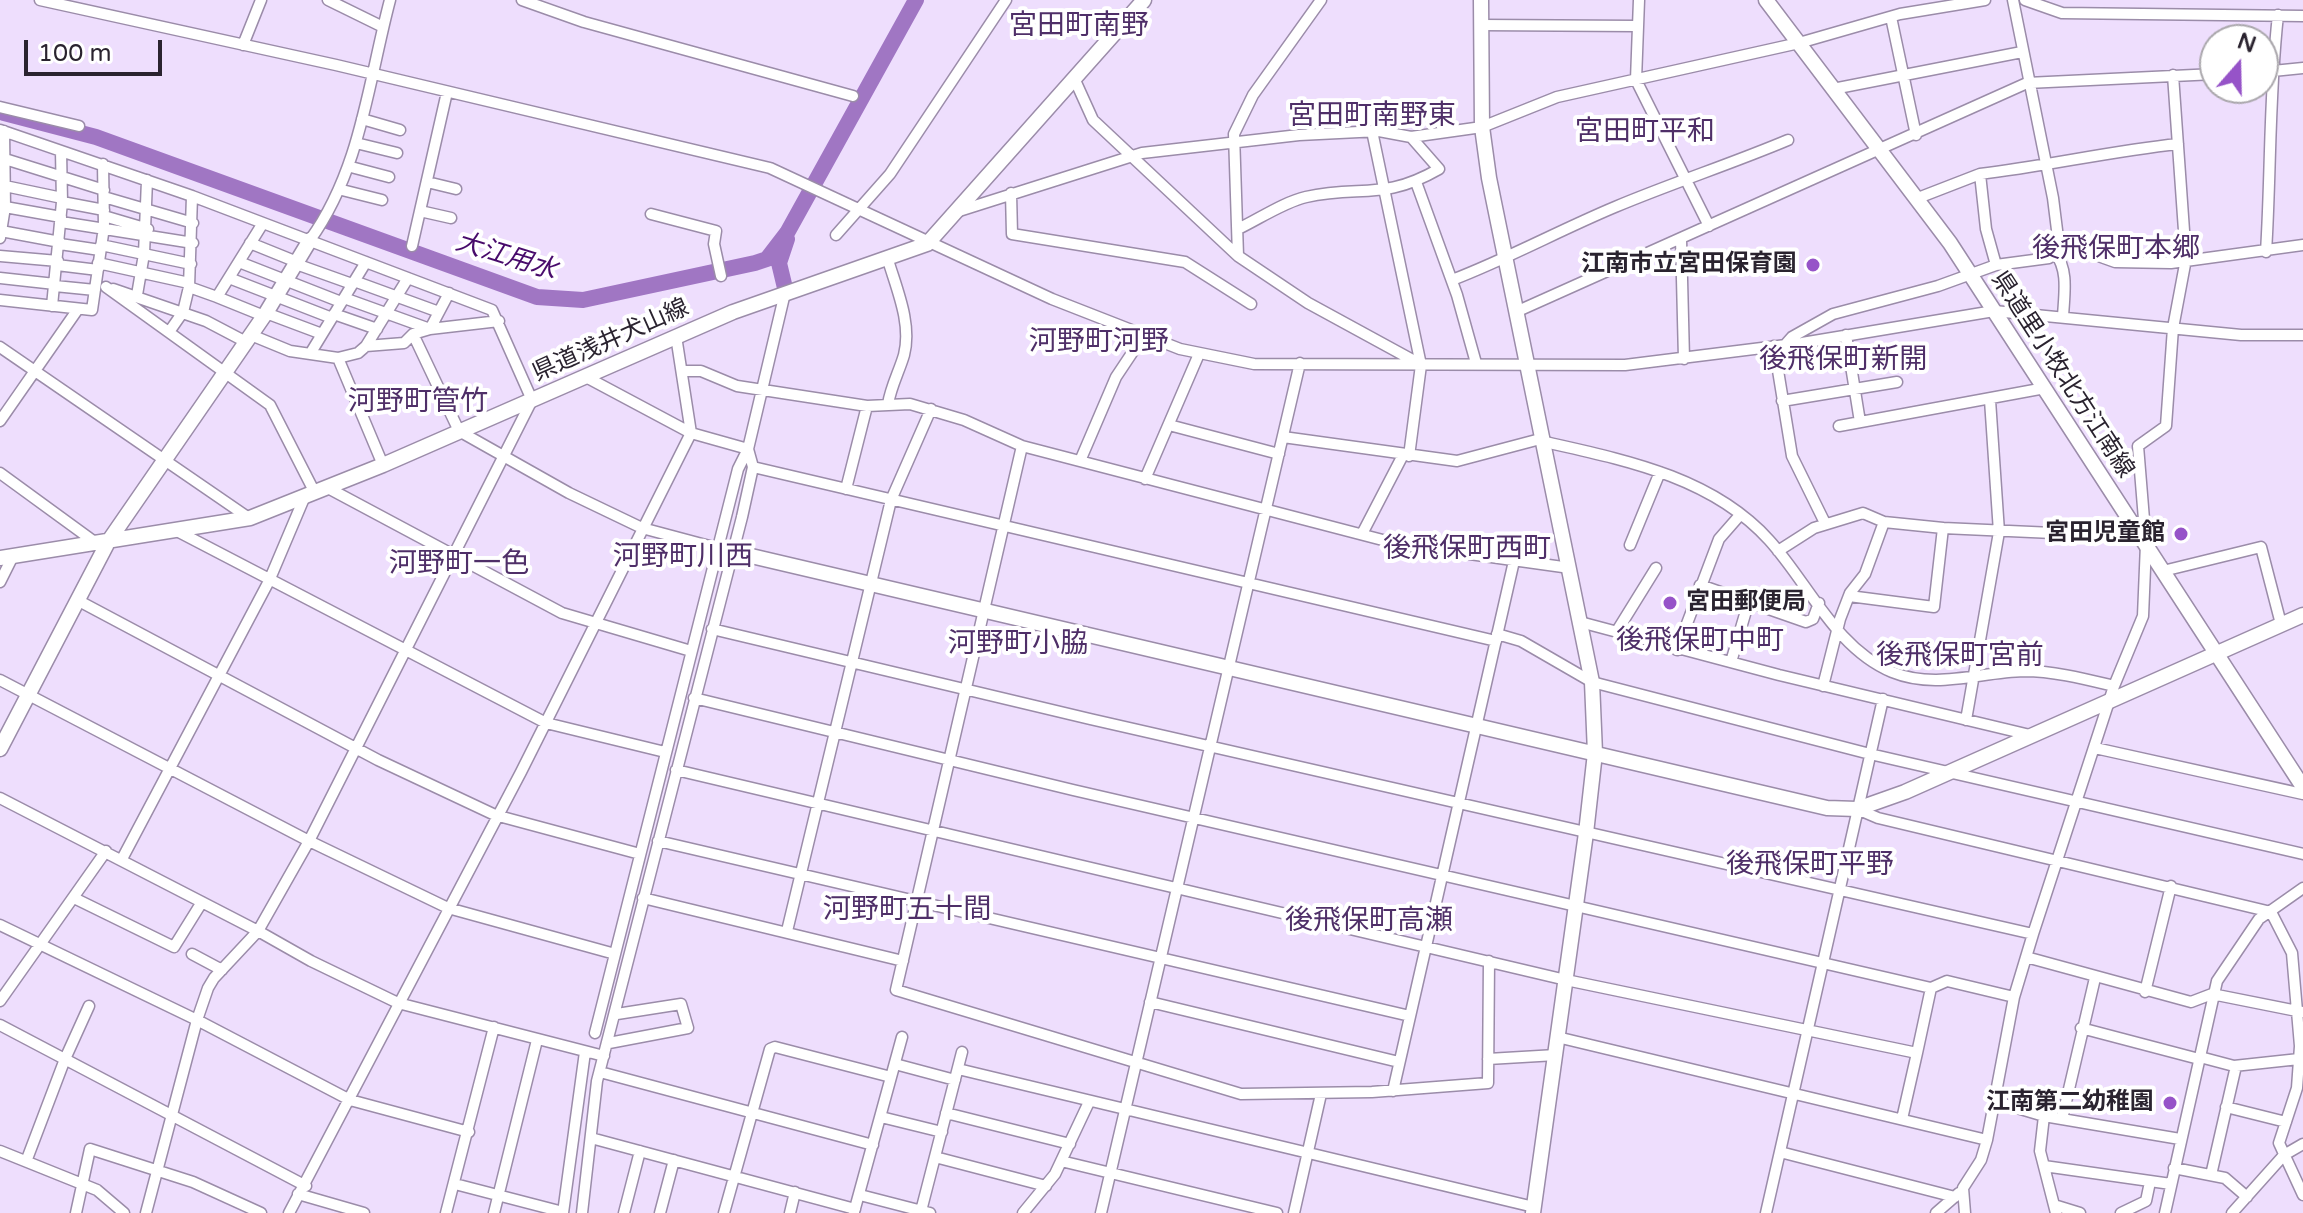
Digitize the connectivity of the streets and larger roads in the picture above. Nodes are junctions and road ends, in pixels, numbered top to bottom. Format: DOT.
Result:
graph roads {
  1 [pos="40,0"];
  2 [pos="261,0"];
  3 [pos="328,0"];
  4 [pos="390,0"];
  5 [pos="522,0"];
  6 [pos="1006,0"];
  7 [pos="1144,0"];
  8 [pos="1321,0"];
  9 [pos="1481,0"];
  10 [pos="1639,0"];
  11 [pos="1766,0"];
  12 [pos="1985,0"];
  13 [pos="2013,0"];
  14 [pos="2025,0"];
  15 [pos="2278,15"];
  16 [pos="2303,16"];
  17 [pos="1891,17"];
  18 [pos="2276,24"];
  19 [pos="1481,25"];
  20 [pos="1636,26"];
  21 [pos="383,27"];
  22 [pos="1799,43"];
  23 [pos="243,45"];
  24 [pos="2022,52"];
  25 [pos="2303,68"];
  26 [pos="2279,70"];
  27 [pos="372,74"];
  28 [pos="2199,74"];
  29 [pos="1903,75"];
  30 [pos="2173,75"];
  31 [pos="1074,78"];
  32 [pos="1636,80"];
  33 [pos="2027,83"];
  34 [pos="1833,89"];
  35 [pos="447,92"];
  36 [pos="853,96"];
  37 [pos="2270,104"];
  38 [pos="0,107"];
  39 [pos="362,119"];
  40 [pos="79,126"];
  41 [pos="1482,127"];
  42 [pos="2,130"];
  43 [pos="400,130"];
  44 [pos="1372,131"];
  45 [pos="1916,135"];
  46 [pos="1411,137"];
  47 [pos="1234,140"];
  48 [pos="1788,140"];
  49 [pos="356,143"];
  50 [pos="2178,144"];
  51 [pos="1881,150"];
  52 [pos="61,151"];
  53 [pos="397,153"];
  54 [pos="1130,156"];
  55 [pos="5,159"];
  56 [pos="103,164"];
  57 [pos="2045,166"];
  58 [pos="351,167"];
  59 [pos="1980,174"];
  60 [pos="62,176"];
  61 [pos="389,177"];
  62 [pos="1685,179"];
  63 [pos="147,180"];
  64 [pos="427,182"];
  65 [pos="1416,182"];
  66 [pos="5,186"];
  67 [pos="456,189"];
  68 [pos="342,190"];
  69 [pos="1384,192"];
  70 [pos="1011,193"];
  71 [pos="104,194"];
  72 [pos="192,196"];
  73 [pos="1918,198"];
  74 [pos="62,200"];
  75 [pos="382,200"];
  76 [pos="5,207"];
  77 [pos="146,210"];
  78 [pos="420,211"];
  79 [pos="959,211"];
  80 [pos="857,212"];
  81 [pos="651,214"];
  82 [pos="104,218"];
  83 [pos="451,218"];
  84 [pos="61,220"];
  85 [pos="193,223"];
  86 [pos="263,223"];
  87 [pos="1709,226"];
  88 [pos="1238,229"];
  89 [pos="145,232"];
  90 [pos="1,234"];
  91 [pos="836,235"];
  92 [pos="1681,239"];
  93 [pos="310,240"];
  94 [pos="60,243"];
  95 [pos="193,243"];
  96 [pos="250,243"];
  97 [pos="927,244"];
  98 [pos="2303,245"];
  99 [pos="412,246"];
  100 [pos="100,247"];
  101 [pos="2266,252"];
  102 [pos="2055,253"];
  103 [pos="144,254"];
  104 [pos="1507,255"];
  105 [pos="0,256"];
  106 [pos="1238,256"];
  107 [pos="2186,259"];
  108 [pos="888,260"];
  109 [pos="239,262"];
  110 [pos="366,262"];
  111 [pos="58,263"];
  112 [pos="296,263"];
  113 [pos="191,264"];
  114 [pos="1996,265"];
  115 [pos="98,267"];
  116 [pos="719,271"];
  117 [pos="141,273"];
  118 [pos="1972,275"];
  119 [pos="0,278"];
  120 [pos="229,278"];
  121 [pos="408,278"];
  122 [pos="1452,280"];
  123 [pos="286,281"];
  124 [pos="353,283"];
  125 [pos="55,285"];
  126 [pos="189,285"];
  127 [pos="99,287"];
  128 [pos="449,293"];
  129 [pos="137,295"];
  130 [pos="276,296"];
  131 [pos="397,296"];
  132 [pos="217,297"];
  133 [pos="784,297"];
  134 [pos="0,300"];
  135 [pos="343,300"];
  136 [pos="1251,304"];
  137 [pos="52,306"];
  138 [pos="78,309"];
  139 [pos="1518,311"];
  140 [pos="1994,311"];
  141 [pos="183,312"];
  142 [pos="439,312"];
  143 [pos="386,313"];
  144 [pos="265,315"];
  145 [pos="333,316"];
  146 [pos="2063,317"];
  147 [pos="499,321"];
  148 [pos="2173,328"];
  149 [pos="377,329"];
  150 [pos="430,329"];
  151 [pos="169,332"];
  152 [pos="322,334"];
  153 [pos="413,334"];
  154 [pos="1144,335"];
  155 [pos="1846,335"];
  156 [pos="2303,335"];
  157 [pos="676,336"];
  158 [pos="248,339"];
  159 [pos="366,346"];
  160 [pos="1779,346"];
  161 [pos="0,347"];
  162 [pos="310,354"];
  163 [pos="1199,354"];
  164 [pos="338,358"];
  165 [pos="1684,359"];
  166 [pos="1300,363"];
  167 [pos="1476,363"];
  168 [pos="1528,363"];
  169 [pos="1421,365"];
  170 [pos="34,370"];
  171 [pos="683,371"];
  172 [pos="225,373"];
  173 [pos="586,377"];
  174 [pos="1897,382"];
  175 [pos="2045,388"];
  176 [pos="762,389"];
  177 [pos="1855,390"];
  178 [pos="532,400"];
  179 [pos="1990,400"];
  180 [pos="1782,401"];
  181 [pos="888,404"];
  182 [pos="867,406"];
  183 [pos="931,409"];
  184 [pos="0,421"];
  185 [pos="1860,422"];
  186 [pos="1169,425"];
  187 [pos="1839,426"];
  188 [pos="459,431"];
  189 [pos="691,433"];
  190 [pos="1283,437"];
  191 [pos="1544,440"];
  192 [pos="1022,446"];
  193 [pos="748,449"];
  194 [pos="1279,454"];
  195 [pos="1406,455"];
  196 [pos="506,456"];
  197 [pos="162,461"];
  198 [pos="1080,461"];
  199 [pos="383,465"];
  200 [pos="753,467"];
  201 [pos="1660,472"];
  202 [pos="0,473"];
  203 [pos="1145,479"];
  204 [pos="846,489"];
  205 [pos="316,493"];
  206 [pos="891,500"];
  207 [pos="1266,508"];
  208 [pos="1740,515"];
  209 [pos="250,518"];
  210 [pos="1884,522"];
  211 [pos="1825,523"];
  212 [pos="1003,526"];
  213 [pos="642,528"];
  214 [pos="1943,528"];
  215 [pos="177,531"];
  216 [pos="1363,532"];
  217 [pos="1999,532"];
  218 [pos="2144,540"];
  219 [pos="102,542"];
  220 [pos="1630,545"];
  221 [pos="725,550"];
  222 [pos="1778,551"];
  223 [pos="455,555"];
  224 [pos="6,557"];
  225 [pos="1514,561"];
  226 [pos="1570,568"];
  227 [pos="1656,568"];
  228 [pos="2163,571"];
  229 [pos="269,581"];
  230 [pos="0,582"];
  231 [pos="1249,583"];
  232 [pos="871,584"];
  233 [pos="1700,585"];
  234 [pos="1849,596"];
  235 [pos="79,601"];
  236 [pos="1819,603"];
  237 [pos="1748,604"];
  238 [pos="984,610"];
  239 [pos="2303,615"];
  240 [pos="1580,622"];
  241 [pos="592,624"];
  242 [pos="2281,624"];
  243 [pos="712,629"];
  244 [pos="1617,631"];
  245 [pos="1837,631"];
  246 [pos="1496,638"];
  247 [pos="1677,650"];
  248 [pos="691,651"];
  249 [pos="406,652"];
  250 [pos="2216,653"];
  251 [pos="1731,662"];
  252 [pos="851,663"];
  253 [pos="1229,667"];
  254 [pos="219,675"];
  255 [pos="1974,677"];
  256 [pos="0,680"];
  257 [pos="1592,682"];
  258 [pos="1823,686"];
  259 [pos="2114,686"];
  260 [pos="965,690"];
  261 [pos="29,695"];
  262 [pos="694,698"];
  263 [pos="1883,699"];
  264 [pos="2110,702"];
  265 [pos="1966,720"];
  266 [pos="546,723"];
  267 [pos="1476,725"];
  268 [pos="834,733"];
  269 [pos="2030,735"];
  270 [pos="1210,746"];
  271 [pos="2095,748"];
  272 [pos="0,749"];
  273 [pos="357,749"];
  274 [pos="665,752"];
  275 [pos="1595,753"];
  276 [pos="1870,754"];
  277 [pos="949,760"];
  278 [pos="170,769"];
  279 [pos="676,770"];
  280 [pos="1950,772"];
  281 [pos="2303,787"];
  282 [pos="2303,794"];
  283 [pos="0,798"];
  284 [pos="2076,802"];
  285 [pos="817,803"];
  286 [pos="1459,803"];
  287 [pos="1857,809"];
  288 [pos="495,815"];
  289 [pos="1194,817"];
  290 [pos="933,831"];
  291 [pos="1586,833"];
  292 [pos="309,841"];
  293 [pos="658,841"];
  294 [pos="106,851"];
  295 [pos="640,854"];
  296 [pos="2303,854"];
  297 [pos="122,859"];
  298 [pos="2057,859"];
  299 [pos="800,874"];
  300 [pos="1442,874"];
  301 [pos="2171,886"];
  302 [pos="1177,888"];
  303 [pos="2303,888"];
  304 [pos="1839,889"];
  305 [pos="74,898"];
  306 [pos="643,898"];
  307 [pos="916,901"];
  308 [pos="202,902"];
  309 [pos="1576,904"];
  310 [pos="448,908"];
  311 [pos="2268,911"];
  312 [pos="0,925"];
  313 [pos="258,931"];
  314 [pos="787,931"];
  315 [pos="2033,934"];
  316 [pos="42,943"];
  317 [pos="1426,946"];
  318 [pos="192,954"];
  319 [pos="615,954"];
  320 [pos="2026,957"];
  321 [pos="1160,958"];
  322 [pos="903,961"];
  323 [pos="1489,961"];
  324 [pos="1822,961"];
  325 [pos="222,970"];
  326 [pos="2095,978"];
  327 [pos="1566,980"];
  328 [pos="1931,988"];
  329 [pos="2145,992"];
  330 [pos="2212,994"];
  331 [pos="2014,997"];
  332 [pos="0,1001"];
  333 [pos="1150,1002"];
  334 [pos="398,1003"];
  335 [pos="89,1006"];
  336 [pos="2300,1011"];
  337 [pos="617,1014"];
  338 [pos="1410,1016"];
  339 [pos="197,1020"];
  340 [pos="0,1025"];
  341 [pos="494,1027"];
  342 [pos="1807,1028"];
  343 [pos="2081,1028"];
  344 [pos="595,1033"];
  345 [pos="902,1037"];
  346 [pos="1557,1037"];
  347 [pos="537,1040"];
  348 [pos="609,1043"];
  349 [pos="585,1052"];
  350 [pos="962,1052"];
  351 [pos="1917,1053"];
  352 [pos="1556,1055"];
  353 [pos="604,1056"];
  354 [pos="2199,1058"];
  355 [pos="65,1059"];
  356 [pos="1488,1059"];
  357 [pos="2299,1059"];
  358 [pos="1136,1060"];
  359 [pos="1399,1062"];
  360 [pos="895,1064"];
  361 [pos="2236,1066"];
  362 [pos="600,1072"];
  363 [pos="956,1074"];
  364 [pos="891,1077"];
  365 [pos="1393,1091"];
  366 [pos="1791,1092"];
  367 [pos="1321,1094"];
  368 [pos="350,1100"];
  369 [pos="1089,1102"];
  370 [pos="1997,1102"];
  371 [pos="2226,1107"];
  372 [pos="1125,1109"];
  373 [pos="752,1112"];
  374 [pos="946,1113"];
  375 [pos="172,1116"];
  376 [pos="2044,1116"];
  377 [pos="881,1117"];
  378 [pos="1902,1119"];
  379 [pos="2062,1119"];
  380 [pos="2286,1122"];
  381 [pos="469,1132"];
  382 [pos="942,1132"];
  383 [pos="591,1138"];
  384 [pos="2180,1139"];
  385 [pos="1987,1140"];
  386 [pos="1070,1144"];
  387 [pos="2303,1144"];
  388 [pos="873,1145"];
  389 [pos="0,1151"];
  390 [pos="640,1151"];
  391 [pos="1307,1151"];
  392 [pos="1780,1152"];
  393 [pos="2284,1155"];
  394 [pos="935,1157"];
  395 [pos="27,1159"];
  396 [pos="674,1160"];
  397 [pos="1061,1161"];
  398 [pos="2044,1166"];
  399 [pos="2174,1168"];
  400 [pos="157,1170"];
  401 [pos="1109,1173"];
  402 [pos="2211,1175"];
  403 [pos="733,1176"];
  404 [pos="2150,1182"];
  405 [pos="83,1183"];
  406 [pos="455,1184"];
  407 [pos="2171,1184"];
  408 [pos="1046,1186"];
  409 [pos="302,1190"];
  410 [pos="795,1192"];
  411 [pos="1959,1192"];
  412 [pos="499,1195"];
  413 [pos="860,1195"];
  414 [pos="2303,1195"];
  415 [pos="2247,1197"];
  416 [pos="901,1209"];
  417 [pos="2055,1209"];
  418 [pos="1534,1210"];
  419 [pos="854,1211"];
  420 [pos="586,1212"];
  421 [pos="926,1212"];
  422 [pos="76,1213"];
  423 [pos="124,1213"];
  424 [pos="146,1213"];
  425 [pos="260,1213"];
  426 [pos="289,1213"];
  427 [pos="364,1213"];
  428 [pos="446,1213"];
  429 [pos="494,1213"];
  430 [pos="563,1213"];
  431 [pos="624,1213"];
  432 [pos="660,1213"];
  433 [pos="724,1213"];
  434 [pos="790,1213"];
  435 [pos="1023,1213"];
  436 [pos="1101,1213"];
  437 [pos="1277,1213"];
  438 [pos="1294,1213"];
  439 [pos="1766,1213"];
  440 [pos="1936,1213"];
  441 [pos="1965,1213"];
  442 [pos="2080,1213"];
  443 [pos="2121,1213"];
  444 [pos="2165,1213"];
  445 [pos="2232,1213"];
  1 -- 23 [label="street"];
  2 -- 23 [label="street"];
  3 -- 21 [label="street"];
  4 -- 21 [label="street"];
  5 -- 36 [label="street"];
  6 -- 80 [label="street"];
  7 -- 31 [label="street, 県道浅井犬山線"];
  8 -- 47 [label="street"];
  9 -- 19 [label="street"];
  10 -- 20 [label="street"];
  11 -- 22 [label="street, 県道里小牧北方江南線"];
  12 -- 17 [label="street"];
  13 -- 24 [label="street"];
  14 -- 15 [label="street"];
  15 -- 16 [label="street"];
  15 -- 18 [label="street"];
  17 -- 22 [label="street"];
  17 -- 29 [label="street"];
  19 -- 20 [label="street"];
  19 -- 41 [label="street"];
  20 -- 32 [label="street"];
  21 -- 27 [label="street"];
  22 -- 32 [label="street"];
  22 -- 34 [label="street, 県道里小牧北方江南線"];
  23 -- 27 [label="street"];
  24 -- 29 [label="street"];
  24 -- 33 [label="street"];
  25 -- 26 [label="street"];
  27 -- 35 [label="street"];
  27 -- 39 [label="street"];
  28 -- 30 [label="street"];
  29 -- 34 [label="street"];
  29 -- 45 [label="street"];
  30 -- 33 [label="street"];
  30 -- 50 [label="street"];
  31 -- 54 [label="street"];
  31 -- 79 [label="street, 県道浅井犬山線"];
  32 -- 41 [label="street"];
  32 -- 62 [label="street"];
  33 -- 45 [label="street"];
  33 -- 57 [label="street"];
  34 -- 51 [label="street, 県道里小牧北方江南線"];
  35 -- 64 [label="street"];
  35 -- 80 [label="street"];
  37 -- 101 [label="street"];
  38 -- 40 [label="street"];
  39 -- 43 [label="street"];
  39 -- 49 [label="street"];
  41 -- 46 [label="street"];
  41 -- 104 [label="street"];
  42 -- 52 [label="street"];
  42 -- 55 [label="street"];
  44 -- 46 [label="street"];
  44 -- 47 [label="street"];
  44 -- 69 [label="street"];
  45 -- 51 [label="street"];
  46 -- 65 [label="street"];
  47 -- 54 [label="street"];
  47 -- 88 [label="street"];
  48 -- 62 [label="street"];
  49 -- 53 [label="street"];
  49 -- 58 [label="street"];
  50 -- 57 [label="street"];
  50 -- 107 [label="street"];
  51 -- 73 [label="street, 県道里小牧北方江南線"];
  51 -- 87 [label="street"];
  52 -- 56 [label="street"];
  52 -- 60 [label="street"];
  54 -- 70 [label="street"];
  54 -- 106 [label="street"];
  55 -- 60 [label="street"];
  55 -- 66 [label="street"];
  56 -- 63 [label="street"];
  56 -- 71 [label="street"];
  57 -- 59 [label="street"];
  57 -- 102 [label="street"];
  58 -- 61 [label="street"];
  58 -- 68 [label="street"];
  59 -- 73 [label="street"];
  59 -- 114 [label="street"];
  60 -- 71 [label="street"];
  60 -- 74 [label="street"];
  62 -- 87 [label="street"];
  62 -- 104 [label="street"];
  63 -- 72 [label="street"];
  63 -- 77 [label="street"];
  64 -- 67 [label="street"];
  64 -- 78 [label="street"];
  65 -- 69 [label="street"];
  65 -- 122 [label="street"];
  66 -- 74 [label="street"];
  66 -- 76 [label="street"];
  68 -- 75 [label="street"];
  68 -- 93 [label="street"];
  69 -- 88 [label="street"];
  69 -- 169 [label="street"];
  70 -- 79 [label="street"];
  70 -- 136 [label="street"];
  71 -- 77 [label="street"];
  71 -- 82 [label="street"];
  72 -- 85 [label="street"];
  72 -- 86 [label="street"];
  73 -- 118 [label="street, 県道里小牧北方江南線"];
  74 -- 82 [label="street"];
  74 -- 84 [label="street"];
  76 -- 84 [label="street"];
  76 -- 90 [label="street"];
  77 -- 85 [label="street"];
  77 -- 89 [label="street"];
  78 -- 83 [label="street"];
  78 -- 99 [label="street"];
  79 -- 97 [label="street, 県道浅井犬山線"];
  80 -- 91 [label="street"];
  80 -- 97 [label="street"];
  81 -- 116 [label="street"];
  82 -- 84 [label="street"];
  82 -- 89 [label="street"];
  82 -- 100 [label="street"];
  84 -- 94 [label="street"];
  85 -- 95 [label="street"];
  86 -- 93 [label="street"];
  86 -- 96 [label="street"];
  87 -- 92 [label="street"];
  88 -- 106 [label="street"];
  89 -- 95 [label="street"];
  89 -- 103 [label="street"];
  90 -- 94 [label="street"];
  92 -- 139 [label="street"];
  92 -- 165 [label="street"];
  93 -- 110 [label="street"];
  93 -- 112 [label="street"];
  94 -- 100 [label="street"];
  94 -- 111 [label="street"];
  95 -- 113 [label="street"];
  96 -- 109 [label="street"];
  96 -- 112 [label="street"];
  97 -- 108 [label="street, 県道浅井犬山線"];
  97 -- 154 [label="street"];
  98 -- 101 [label="street"];
  100 -- 103 [label="street"];
  100 -- 115 [label="street"];
  101 -- 107 [label="street"];
  102 -- 107 [label="street"];
  102 -- 114 [label="street"];
  102 -- 146 [label="street"];
  103 -- 113 [label="street"];
  103 -- 117 [label="street"];
  104 -- 122 [label="street"];
  104 -- 139 [label="street"];
  105 -- 111 [label="street"];
  106 -- 169 [label="street"];
  107 -- 148 [label="street"];
  108 -- 133 [label="street, 県道浅井犬山線"];
  108 -- 181 [label="street"];
  109 -- 120 [label="street"];
  109 -- 123 [label="street"];
  110 -- 121 [label="street"];
  110 -- 124 [label="street"];
  111 -- 115 [label="street"];
  111 -- 125 [label="street"];
  112 -- 123 [label="street"];
  112 -- 124 [label="street"];
  113 -- 126 [label="street"];
  114 -- 118 [label="street"];
  115 -- 117 [label="street"];
  115 -- 127 [label="street"];
  117 -- 126 [label="street"];
  117 -- 129 [label="street"];
  118 -- 140 [label="street, 県道里小牧北方江南線"];
  118 -- 160 [label="street"];
  119 -- 125 [label="street"];
  120 -- 130 [label="street"];
  120 -- 132 [label="street"];
  121 -- 128 [label="street"];
  121 -- 131 [label="street"];
  122 -- 167 [label="street"];
  123 -- 130 [label="street"];
  123 -- 135 [label="street"];
  124 -- 131 [label="street"];
  124 -- 135 [label="street"];
  125 -- 127 [label="street"];
  125 -- 137 [label="street"];
  126 -- 132 [label="street"];
  126 -- 141 [label="street"];
  127 -- 129 [label="street"];
  127 -- 138 [label="street"];
  127 -- 151 [label="street"];
  128 -- 142 [label="street"];
  128 -- 147 [label="street"];
  129 -- 141 [label="street"];
  130 -- 144 [label="street"];
  130 -- 145 [label="street"];
  131 -- 142 [label="street"];
  131 -- 143 [label="street"];
  132 -- 144 [label="street"];
  133 -- 157 [label="street, 県道浅井犬山線"];
  133 -- 176 [label="street"];
  134 -- 137 [label="street"];
  135 -- 143 [label="street"];
  135 -- 145 [label="street"];
  137 -- 138 [label="street"];
  138 -- 170 [label="street"];
  139 -- 168 [label="street"];
  140 -- 146 [label="street"];
  140 -- 155 [label="street"];
  140 -- 175 [label="street, 県道里小牧北方江南線"];
  141 -- 151 [label="street"];
  141 -- 158 [label="street"];
  142 -- 150 [label="street"];
  143 -- 149 [label="street"];
  143 -- 150 [label="street"];
  144 -- 152 [label="street"];
  144 -- 158 [label="street"];
  145 -- 149 [label="street"];
  145 -- 152 [label="street"];
  146 -- 148 [label="street"];
  147 -- 150 [label="street"];
  147 -- 178 [label="street"];
  148 -- 156 [label="street"];
  148 -- 218 [label="street"];
  149 -- 159 [label="street"];
  150 -- 153 [label="street"];
  151 -- 172 [label="street"];
  152 -- 162 [label="street"];
  153 -- 159 [label="street"];
  153 -- 188 [label="street"];
  154 -- 163 [label="street"];
  154 -- 198 [label="street"];
  155 -- 160 [label="street"];
  155 -- 177 [label="street"];
  157 -- 171 [label="street"];
  157 -- 173 [label="street, 県道浅井犬山線"];
  158 -- 162 [label="street"];
  158 -- 172 [label="street"];
  159 -- 164 [label="street"];
  160 -- 165 [label="street"];
  160 -- 180 [label="street"];
  161 -- 170 [label="street"];
  162 -- 164 [label="street"];
  163 -- 166 [label="street"];
  163 -- 186 [label="street"];
  164 -- 199 [label="street"];
  165 -- 168 [label="street"];
  166 -- 169 [label="street"];
  166 -- 190 [label="street"];
  167 -- 168 [label="street"];
  167 -- 169 [label="street"];
  168 -- 191 [label="street"];
  169 -- 195 [label="street"];
  170 -- 184 [label="street"];
  170 -- 197 [label="street"];
  171 -- 176 [label="street"];
  171 -- 189 [label="street"];
  172 -- 197 [label="street"];
  172 -- 205 [label="street"];
  173 -- 178 [label="street, 県道浅井犬山線"];
  173 -- 189 [label="street"];
  174 -- 177 [label="street"];
  175 -- 179 [label="street"];
  175 -- 218 [label="street, 県道里小牧北方江南線"];
  176 -- 182 [label="street"];
  176 -- 193 [label="street"];
  177 -- 180 [label="street"];
  177 -- 185 [label="street"];
  178 -- 188 [label="street, 県道浅井犬山線"];
  178 -- 196 [label="street"];
  179 -- 185 [label="street"];
  179 -- 217 [label="street"];
  180 -- 211 [label="street"];
  181 -- 182 [label="street"];
  181 -- 183 [label="street"];
  182 -- 204 [label="street"];
  183 -- 192 [label="street"];
  183 -- 206 [label="street"];
  185 -- 187 [label="street"];
  186 -- 194 [label="street"];
  186 -- 203 [label="street"];
  188 -- 196 [label="street"];
  188 -- 199 [label="street, 県道浅井犬山線"];
  189 -- 193 [label="street"];
  189 -- 213 [label="street"];
  190 -- 194 [label="street"];
  190 -- 195 [label="street"];
  191 -- 195 [label="street"];
  191 -- 201 [label="street"];
  191 -- 226 [label="street"];
  192 -- 198 [label="street"];
  192 -- 212 [label="street"];
  193 -- 200 [label="street"];
  193 -- 221 [label="street"];
  194 -- 207 [label="street"];
  195 -- 216 [label="street"];
  196 -- 213 [label="street"];
  196 -- 223 [label="street"];
  197 -- 209 [label="street"];
  197 -- 219 [label="street"];
  198 -- 203 [label="street"];
  199 -- 205 [label="street, 県道浅井犬山線"];
  200 -- 204 [label="street"];
  200 -- 221 [label="street"];
  201 -- 208 [label="street"];
  201 -- 220 [label="street"];
  202 -- 219 [label="street"];
  203 -- 207 [label="street"];
  204 -- 206 [label="street"];
  205 -- 209 [label="street, 県道浅井犬山線"];
  205 -- 223 [label="street"];
  205 -- 229 [label="street"];
  206 -- 212 [label="street"];
  206 -- 232 [label="street"];
  207 -- 216 [label="street"];
  207 -- 231 [label="street"];
  208 -- 222 [label="street"];
  208 -- 233 [label="street"];
  209 -- 215 [label="street, 県道浅井犬山線"];
  210 -- 211 [label="street"];
  210 -- 214 [label="street"];
  210 -- 234 [label="street"];
  211 -- 222 [label="street"];
  212 -- 231 [label="street"];
  212 -- 238 [label="street"];
  213 -- 221 [label="street"];
  213 -- 241 [label="street"];
  214 -- 217 [label="street"];
  214 -- 234 [label="street"];
  215 -- 219 [label="street, 県道浅井犬山線"];
  215 -- 229 [label="street"];
  216 -- 225 [label="street"];
  217 -- 218 [label="street"];
  217 -- 255 [label="street"];
  218 -- 228 [label="street, 県道里小牧北方江南線"];
  218 -- 259 [label="street"];
  219 -- 224 [label="street, 県道浅井犬山線"];
  219 -- 235 [label="street"];
  221 -- 232 [label="street"];
  221 -- 243 [label="street"];
  221 -- 248 [label="street"];
  222 -- 236 [label="street"];
  223 -- 241 [label="street"];
  223 -- 249 [label="street"];
  224 -- 230 [label="street"];
  225 -- 226 [label="street"];
  225 -- 246 [label="street"];
  226 -- 240 [label="street"];
  227 -- 244 [label="street"];
  228 -- 242 [label="street"];
  228 -- 250 [label="street, 県道里小牧北方江南線"];
  229 -- 249 [label="street"];
  229 -- 254 [label="street"];
  231 -- 246 [label="street"];
  231 -- 253 [label="street"];
  232 -- 238 [label="street"];
  232 -- 252 [label="street"];
  233 -- 237 [label="street"];
  233 -- 247 [label="street"];
  234 -- 245 [label="street"];
  235 -- 254 [label="street"];
  235 -- 261 [label="street"];
  236 -- 237 [label="street"];
  236 -- 245 [label="street"];
  237 -- 251 [label="street"];
  238 -- 253 [label="street"];
  238 -- 260 [label="street"];
  239 -- 242 [label="street"];
  240 -- 244 [label="street"];
  240 -- 257 [label="street"];
  241 -- 248 [label="street"];
  241 -- 266 [label="street"];
  242 -- 250 [label="street"];
  243 -- 252 [label="street"];
  243 -- 262 [label="street"];
  244 -- 247 [label="street"];
  245 -- 255 [label="street"];
  245 -- 258 [label="street"];
  246 -- 257 [label="street"];
  246 -- 267 [label="street"];
  247 -- 251 [label="street"];
  248 -- 274 [label="street"];
  249 -- 266 [label="street"];
  249 -- 273 [label="street"];
  250 -- 264 [label="street"];
  250 -- 281 [label="street, 県道里小牧北方江南線"];
  251 -- 258 [label="street"];
  252 -- 260 [label="street"];
  252 -- 268 [label="street"];
  253 -- 267 [label="street"];
  253 -- 270 [label="street"];
  254 -- 273 [label="street"];
  254 -- 278 [label="street"];
  255 -- 259 [label="street"];
  255 -- 265 [label="street"];
  256 -- 261 [label="street"];
  257 -- 275 [label="street"];
  257 -- 276 [label="street"];
  258 -- 263 [label="street"];
  259 -- 264 [label="street"];
  260 -- 270 [label="street"];
  260 -- 277 [label="street"];
  261 -- 272 [label="street"];
  261 -- 278 [label="street"];
  262 -- 268 [label="street"];
  262 -- 279 [label="street"];
  263 -- 265 [label="street"];
  263 -- 276 [label="street"];
  264 -- 269 [label="street"];
  264 -- 271 [label="street"];
  265 -- 269 [label="street"];
  266 -- 274 [label="street"];
  266 -- 288 [label="street"];
  267 -- 275 [label="street"];
  267 -- 286 [label="street"];
  268 -- 277 [label="street"];
  268 -- 285 [label="street"];
  269 -- 280 [label="street"];
  270 -- 286 [label="street"];
  270 -- 289 [label="street"];
  271 -- 282 [label="street"];
  271 -- 284 [label="street"];
  273 -- 288 [label="street"];
  273 -- 292 [label="street"];
  274 -- 295 [label="street"];
  275 -- 287 [label="street"];
  275 -- 291 [label="street"];
  276 -- 280 [label="street"];
  276 -- 287 [label="street"];
  277 -- 289 [label="street"];
  277 -- 290 [label="street"];
  278 -- 292 [label="street"];
  278 -- 297 [label="street"];
  279 -- 285 [label="street"];
  279 -- 293 [label="street"];
  280 -- 284 [label="street"];
  280 -- 287 [label="street"];
  283 -- 294 [label="street"];
  284 -- 296 [label="street"];
  284 -- 298 [label="street"];
  285 -- 290 [label="street"];
  285 -- 299 [label="street"];
  286 -- 291 [label="street"];
  286 -- 300 [label="street"];
  287 -- 298 [label="street"];
  287 -- 304 [label="street"];
  288 -- 295 [label="street"];
  288 -- 310 [label="street"];
  289 -- 300 [label="street"];
  289 -- 302 [label="street"];
  290 -- 302 [label="street"];
  290 -- 307 [label="street"];
  291 -- 304 [label="street"];
  291 -- 309 [label="street"];
  292 -- 310 [label="street"];
  292 -- 313 [label="street"];
  293 -- 299 [label="street"];
  293 -- 306 [label="street"];
  294 -- 297 [label="street"];
  294 -- 305 [label="street"];
  295 -- 319 [label="street"];
  297 -- 308 [label="street"];
  298 -- 301 [label="street"];
  298 -- 315 [label="street"];
  299 -- 307 [label="street"];
  299 -- 314 [label="street"];
  300 -- 309 [label="street"];
  300 -- 317 [label="street"];
  301 -- 311 [label="street"];
  301 -- 329 [label="street"];
  302 -- 317 [label="street"];
  302 -- 321 [label="street"];
  303 -- 311 [label="street"];
  304 -- 315 [label="street"];
  304 -- 324 [label="street"];
  305 -- 308 [label="street"];
  305 -- 316 [label="street"];
  306 -- 314 [label="street"];
  306 -- 337 [label="street"];
  307 -- 321 [label="street"];
  307 -- 322 [label="street"];
  308 -- 313 [label="street"];
  309 -- 324 [label="street"];
  309 -- 327 [label="street"];
  310 -- 319 [label="street"];
  310 -- 334 [label="street"];
  311 -- 330 [label="street"];
  311 -- 336 [label="street"];
  312 -- 316 [label="street"];
  313 -- 325 [label="street"];
  313 -- 334 [label="street"];
  314 -- 322 [label="street"];
  315 -- 320 [label="street"];
  316 -- 332 [label="street"];
  316 -- 339 [label="street"];
  317 -- 323 [label="street"];
  317 -- 338 [label="street"];
  318 -- 325 [label="street"];
  319 -- 344 [label="street"];
  320 -- 326 [label="street"];
  320 -- 331 [label="street"];
  321 -- 333 [label="street"];
  321 -- 338 [label="street"];
  322 -- 358 [label="street"];
  323 -- 327 [label="street"];
  323 -- 356 [label="street"];
  324 -- 328 [label="street"];
  324 -- 342 [label="street"];
  325 -- 339 [label="street"];
  326 -- 329 [label="street"];
  326 -- 343 [label="street"];
  327 -- 342 [label="street"];
  327 -- 346 [label="street"];
  328 -- 331 [label="street"];
  328 -- 351 [label="street"];
  329 -- 330 [label="street"];
  330 -- 336 [label="street"];
  330 -- 354 [label="street"];
  331 -- 370 [label="street"];
  333 -- 358 [label="street"];
  333 -- 359 [label="street"];
  334 -- 341 [label="street"];
  334 -- 368 [label="street"];
  335 -- 355 [label="street"];
  336 -- 357 [label="street"];
  337 -- 348 [label="street"];
  337 -- 348 [label="street"];
  338 -- 359 [label="street"];
  339 -- 368 [label="street"];
  339 -- 375 [label="street"];
  340 -- 355 [label="street"];
  341 -- 347 [label="street"];
  341 -- 381 [label="street"];
  342 -- 351 [label="street"];
  342 -- 366 [label="street"];
  343 -- 354 [label="street"];
  343 -- 379 [label="street"];
  345 -- 360 [label="street"];
  346 -- 352 [label="street"];
  346 -- 366 [label="street"];
  347 -- 349 [label="street"];
  347 -- 412 [label="street"];
  348 -- 353 [label="street"];
  349 -- 353 [label="street"];
  349 -- 430 [label="street"];
  350 -- 363 [label="street"];
  351 -- 378 [label="street"];
  352 -- 356 [label="street"];
  352 -- 418 [label="street"];
  353 -- 362 [label="street"];
  354 -- 361 [label="street"];
  354 -- 384 [label="street"];
  355 -- 375 [label="street"];
  355 -- 395 [label="street"];
  356 -- 365 [label="street"];
  357 -- 361 [label="street"];
  357 -- 380 [label="street"];
  358 -- 367 [label="street"];
  358 -- 372 [label="street"];
  359 -- 365 [label="street"];
  360 -- 363 [label="street"];
  360 -- 364 [label="street"];
  361 -- 371 [label="street"];
  362 -- 373 [label="street"];
  362 -- 383 [label="street"];
  363 -- 369 [label="street"];
  363 -- 374 [label="street"];
  364 -- 373 [label="street"];
  364 -- 377 [label="street"];
  365 -- 367 [label="street"];
  366 -- 378 [label="street"];
  366 -- 392 [label="street"];
  367 -- 391 [label="street"];
  368 -- 381 [label="street"];
  368 -- 409 [label="street"];
  369 -- 372 [label="street"];
  369 -- 386 [label="street"];
  370 -- 376 [label="street"];
  370 -- 385 [label="street"];
  371 -- 380 [label="street"];
  371 -- 402 [label="street"];
  372 -- 391 [label="street"];
  372 -- 401 [label="street"];
  373 -- 388 [label="street"];
  373 -- 403 [label="street"];
  374 -- 382 [label="street"];
  374 -- 386 [label="street"];
  375 -- 400 [label="street"];
  375 -- 409 [label="street"];
  376 -- 379 [label="street"];
  376 -- 398 [label="street"];
  377 -- 382 [label="street"];
  377 -- 388 [label="street"];
  378 -- 385 [label="street"];
  379 -- 384 [label="street"];
  380 -- 393 [label="street"];
  381 -- 406 [label="street"];
  382 -- 394 [label="street"];
  383 -- 390 [label="street"];
  383 -- 420 [label="street"];
  384 -- 399 [label="street"];
  385 -- 411 [label="street"];
  386 -- 397 [label="street"];
  387 -- 393 [label="street"];
  388 -- 413 [label="street"];
  389 -- 395 [label="street"];
  390 -- 396 [label="street"];
  390 -- 431 [label="street"];
  391 -- 418 [label="street"];
  391 -- 438 [label="street"];
  392 -- 411 [label="street"];
  392 -- 439 [label="street"];
  393 -- 414 [label="street"];
  393 -- 415 [label="street"];
  394 -- 408 [label="street"];
  394 -- 421 [label="street"];
  395 -- 405 [label="street"];
  396 -- 403 [label="street"];
  396 -- 432 [label="street"];
  397 -- 401 [label="street"];
  397 -- 408 [label="street"];
  398 -- 404 [label="street"];
  398 -- 417 [label="street"];
  399 -- 402 [label="street"];
  399 -- 407 [label="street"];
  400 -- 405 [label="street"];
  400 -- 424 [label="street"];
  400 -- 425 [label="street"];
  401 -- 436 [label="street"];
  401 -- 437 [label="street"];
  402 -- 415 [label="street"];
  403 -- 410 [label="street"];
  403 -- 433 [label="street"];
  404 -- 407 [label="street"];
  404 -- 443 [label="street"];
  405 -- 422 [label="street"];
  405 -- 423 [label="street"];
  406 -- 412 [label="street"];
  406 -- 428 [label="street"];
  407 -- 444 [label="street"];
  408 -- 435 [label="street"];
  409 -- 426 [label="street"];
  409 -- 427 [label="street"];
  410 -- 419 [label="street"];
  410 -- 434 [label="street"];
  411 -- 440 [label="street"];
  411 -- 441 [label="street"];
  412 -- 429 [label="street"];
  412 -- 430 [label="street"];
  413 -- 416 [label="street"];
  413 -- 419 [label="street"];
  415 -- 445 [label="street"];
  416 -- 421 [label="street"];
  417 -- 442 [label="street"];
}
